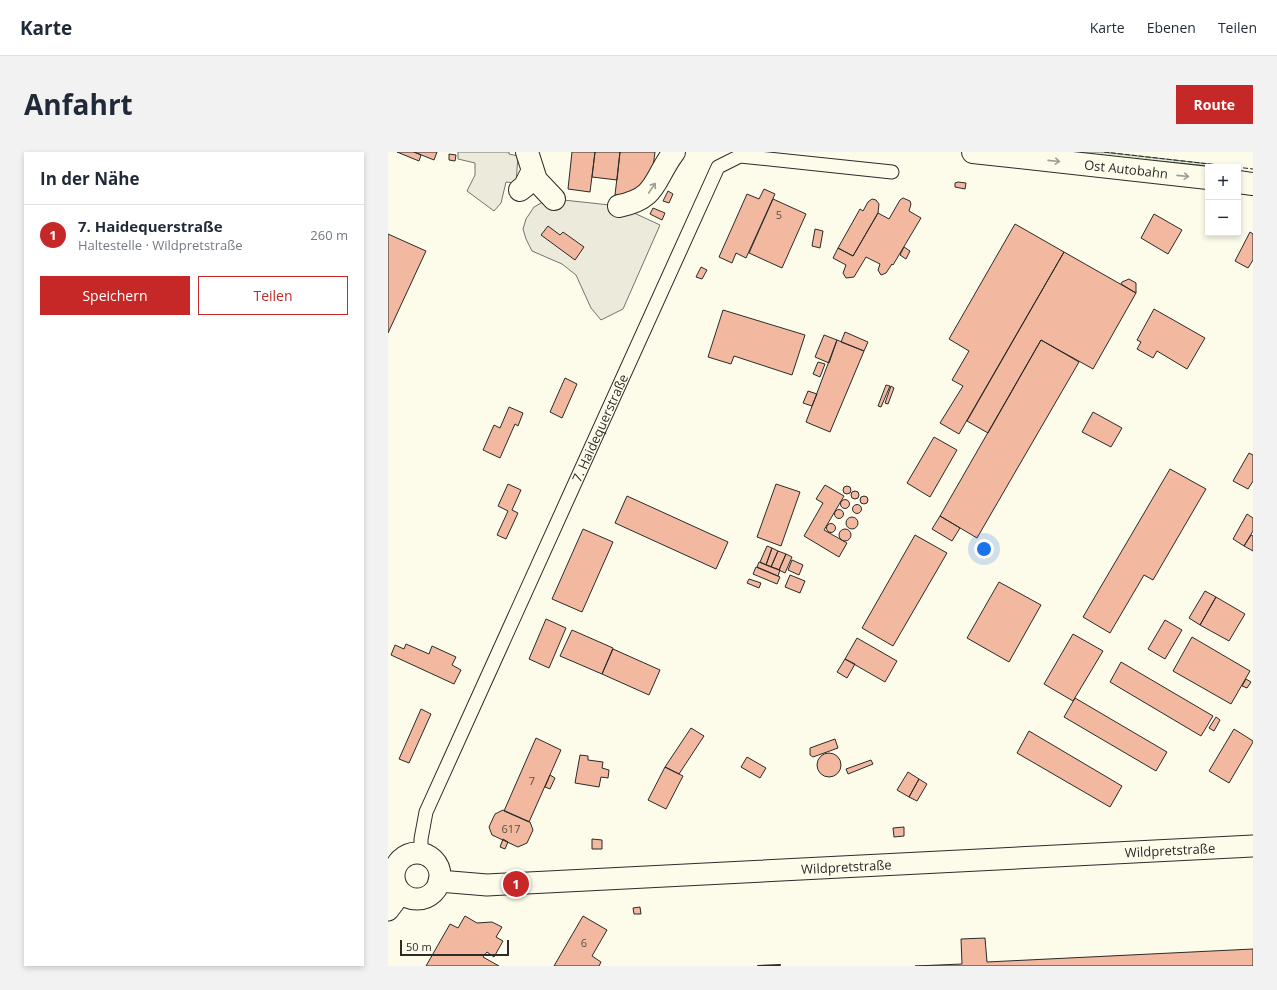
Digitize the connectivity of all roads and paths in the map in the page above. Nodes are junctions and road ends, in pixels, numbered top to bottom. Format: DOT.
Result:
graph roads {
  1 [pos="674,152"];
  2 [pos="973,152"];
  3 [pos="530,162"];
  4 [pos="892,172"];
  5 [pos="1205,178"];
  6 [pos="1241,182"];
  7 [pos="1253,184"];
  8 [pos="520,190"];
  9 [pos="554,199"];
  10 [pos="619,206"];
  11 [pos="1253,846"];
  12 [pos="421,853"];
  13 [pos="440,881"];
  14 [pos="401,893"];
  15 [pos="388,910"];
  10 -- 1 [label="highway, one-way"];
  2 -- 5 [label="highway, Ost Autobahn, one-way"];
  3 -- 8 [label="highway"];
  3 -- 9 [label="highway"];
  4 -- 12 [label="street, 7. Haidequerstraße"];
  6 -- 7 [label="highway"];
  11 -- 13 [label="main road, Wildpretstraße"];
  12 -- 13 [label="main road"];
  12 -- 14 [label="main road"];
  13 -- 14 [label="main road"];
  14 -- 15 [label="main road"];
}
